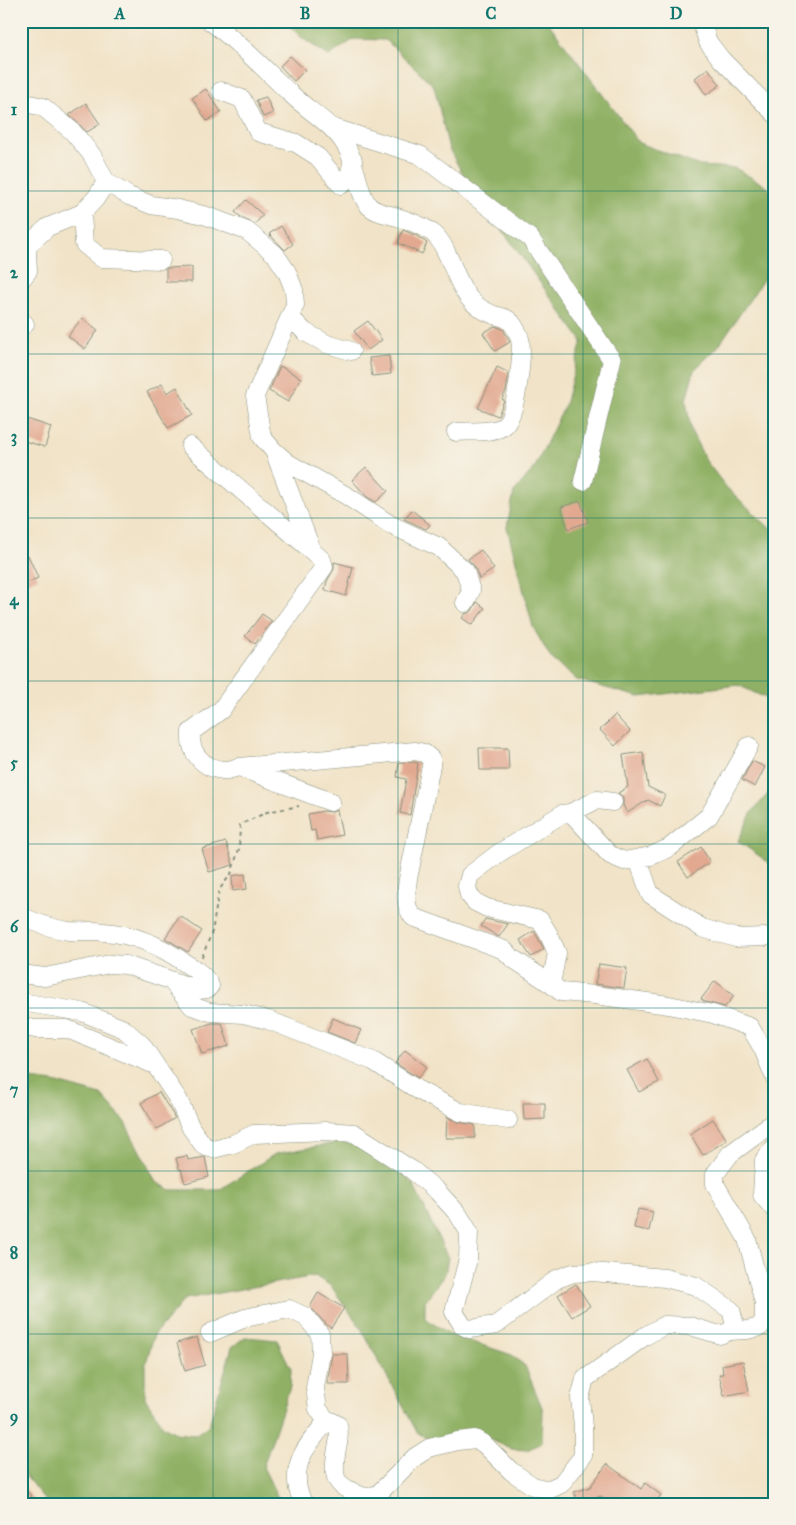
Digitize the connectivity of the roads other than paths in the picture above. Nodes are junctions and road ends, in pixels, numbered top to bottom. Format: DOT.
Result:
graph roads {
  1 [pos="210,21"];
  2 [pos="701,21"];
  3 [pos="221,91"];
  4 [pos="21,102"];
  5 [pos="775,114"];
  6 [pos="331,127"];
  7 [pos="353,160"];
  8 [pos="106,182"];
  9 [pos="82,212"];
  10 [pos="161,260"];
  11 [pos="21,280"];
  12 [pos="290,317"];
  13 [pos="351,351"];
  14 [pos="456,432"];
  15 [pos="190,446"];
  16 [pos="274,451"];
  17 [pos="583,481"];
  18 [pos="312,551"];
  19 [pos="465,603"];
  20 [pos="749,746"];
  21 [pos="239,767"];
  22 [pos="331,802"];
  23 [pos="613,802"];
  24 [pos="570,813"];
  25 [pos="638,858"];
  26 [pos="21,916"];
  27 [pos="765,937"];
  28 [pos="21,974"];
  29 [pos="172,982"];
  30 [pos="551,984"];
  31 [pos="21,1002"];
  32 [pos="21,1026"];
  33 [pos="750,1027"];
  34 [pos="775,1054"];
  35 [pos="155,1066"];
  36 [pos="775,1078"];
  37 [pos="508,1120"];
  38 [pos="775,1121"];
  39 [pos="775,1147"];
  40 [pos="775,1210"];
  41 [pos="730,1331"];
  42 [pos="210,1333"];
  43 [pos="327,1422"];
  44 [pos="304,1504"];
  1 -- 6 [label="street"];
  2 -- 5 [label="street"];
  3 -- 7 [label="street"];
  4 -- 8 [label="street"];
  6 -- 7 [label="street"];
  6 -- 17 [label="street"];
  7 -- 14 [label="street"];
  8 -- 9 [label="street"];
  8 -- 12 [label="street"];
  9 -- 10 [label="street"];
  9 -- 11 [label="street"];
  12 -- 13 [label="street"];
  12 -- 16 [label="street"];
  15 -- 18 [label="street"];
  16 -- 18 [label="street"];
  16 -- 19 [label="street"];
  18 -- 21 [label="street"];
  20 -- 25 [label="street"];
  21 -- 22 [label="street"];
  21 -- 30 [label="street"];
  23 -- 24 [label="street"];
  24 -- 25 [label="street"];
  24 -- 30 [label="street"];
  25 -- 27 [label="street"];
  26 -- 29 [label="street"];
  28 -- 29 [label="street"];
  29 -- 37 [label="street"];
  30 -- 33 [label="street"];
  31 -- 35 [label="street"];
  32 -- 35 [label="street"];
  33 -- 34 [label="street"];
  33 -- 36 [label="street"];
  35 -- 41 [label="street"];
  38 -- 41 [label="street"];
  39 -- 40 [label="street"];
  41 -- 43 [label="street"];
  42 -- 43 [label="street"];
  43 -- 44 [label="street"];
}
